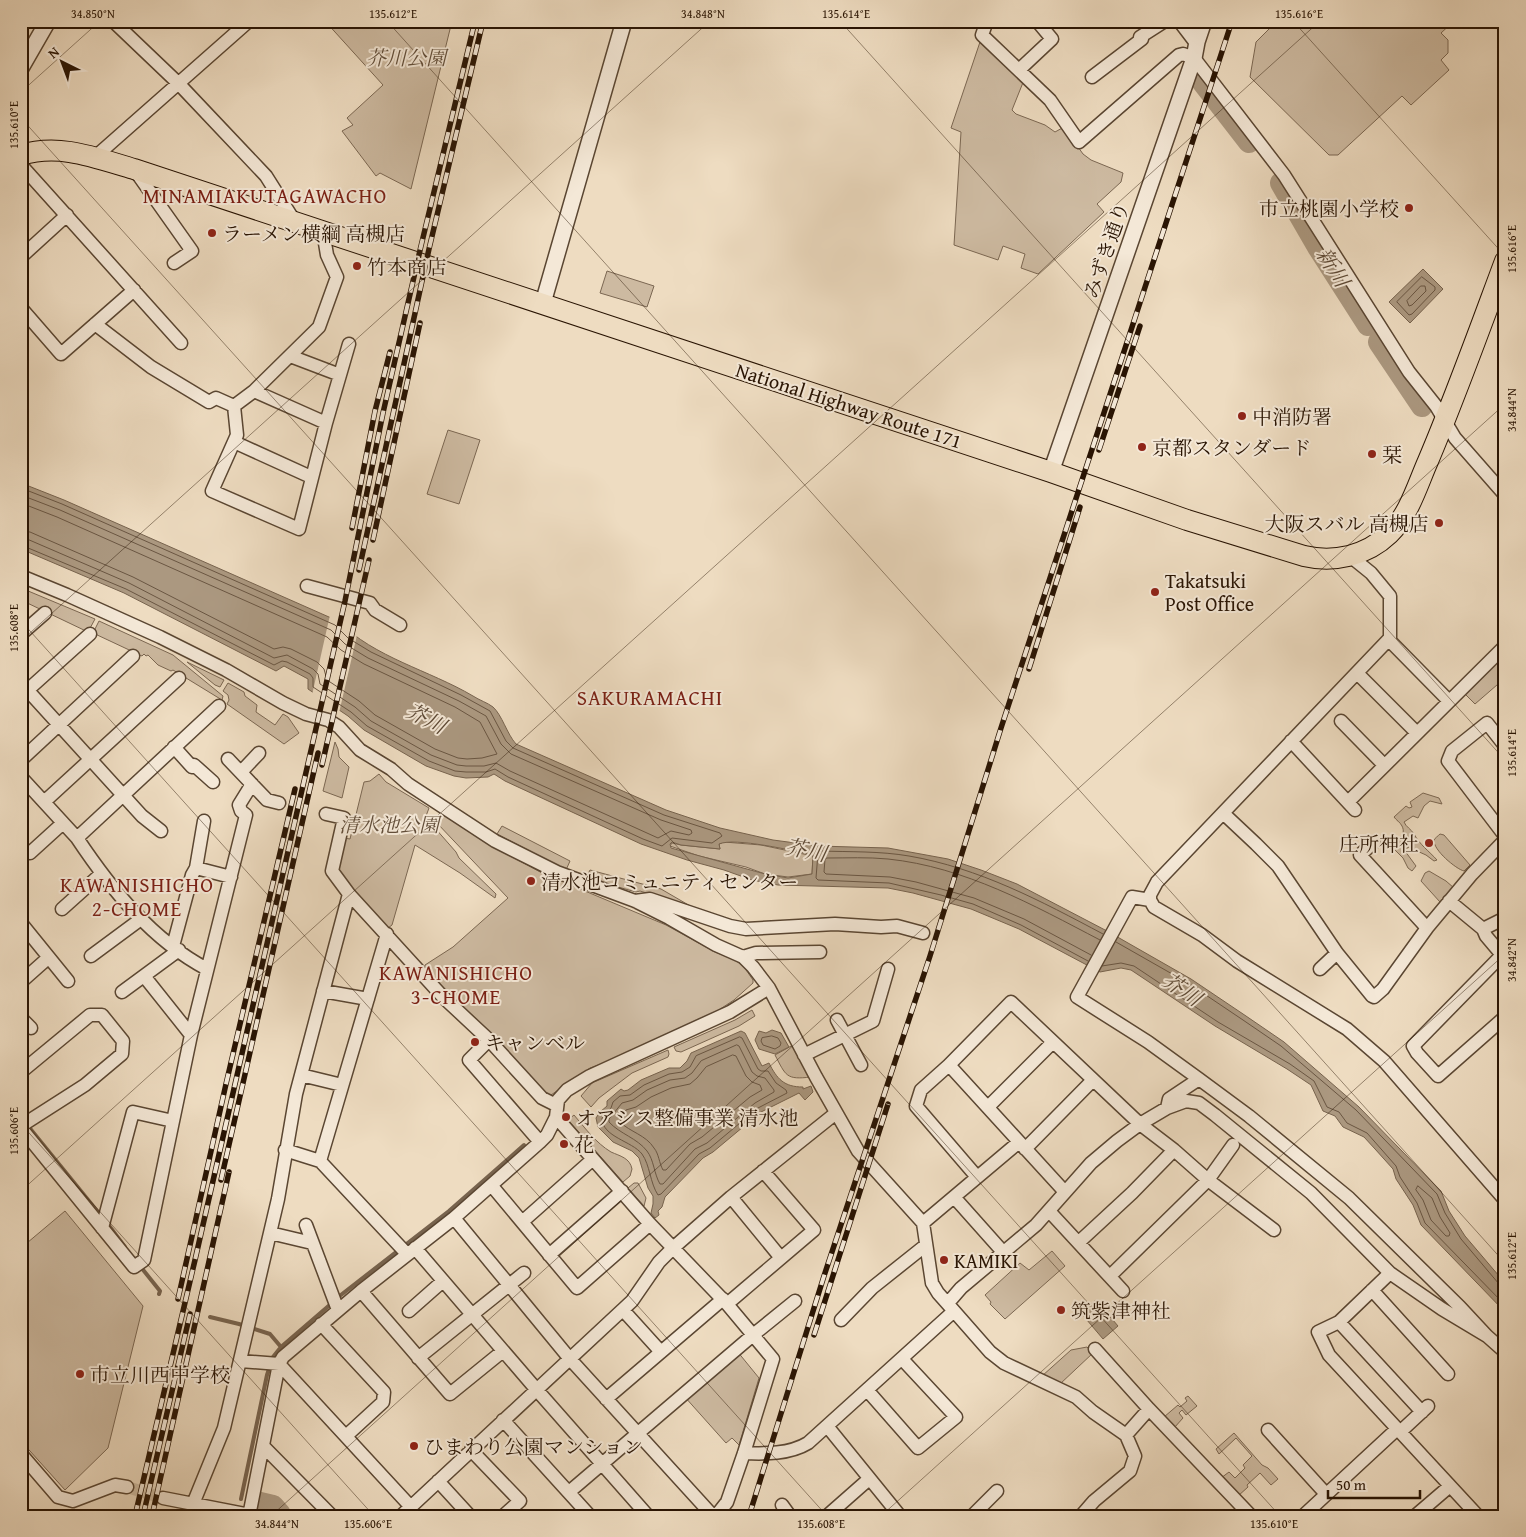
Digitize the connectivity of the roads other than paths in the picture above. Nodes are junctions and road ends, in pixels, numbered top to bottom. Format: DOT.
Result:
graph roads {
  1 [pos="48,21"];
  2 [pos="113,21"];
  3 [pos="249,21"];
  4 [pos="624,21"];
  5 [pos="986,21"];
  6 [pos="1037,21"];
  7 [pos="1165,21"];
  8 [pos="1181,21"];
  9 [pos="1204,21"];
  10 [pos="1197,42"];
  11 [pos="1194,58"];
  12 [pos="21,68"];
  13 [pos="1019,70"];
  14 [pos="1092,77"];
  15 [pos="178,83"];
  16 [pos="21,155"];
  17 [pos="94,158"];
  18 [pos="21,165"];
  19 [pos="134,169"];
  20 [pos="67,216"];
  21 [pos="295,222"];
  22 [pos="323,231"];
  23 [pos="21,257"];
  24 [pos="1505,261"];
  25 [pos="174,263"];
  26 [pos="134,290"];
  27 [pos="543,303"];
  28 [pos="21,308"];
  29 [pos="94,324"];
  30 [pos="181,343"];
  31 [pos="349,344"];
  32 [pos="290,356"];
  33 [pos="340,375"];
  34 [pos="254,391"];
  35 [pos="234,406"];
  36 [pos="1445,421"];
  37 [pos="326,422"];
  38 [pos="234,442"];
  39 [pos="1051,472"];
  40 [pos="311,477"];
  41 [pos="1505,495"];
  42 [pos="1350,556"];
  43 [pos="21,576"];
  44 [pos="307,586"];
  45 [pos="45,613"];
  46 [pos="400,625"];
  47 [pos="21,634"];
  48 [pos="90,634"];
  49 [pos="1389,640"];
  50 [pos="1505,646"];
  51 [pos="133,656"];
  52 [pos="1357,673"];
  53 [pos="179,678"];
  54 [pos="23,690"];
  55 [pos="1449,701"];
  56 [pos="219,706"];
  57 [pos="1341,721"];
  58 [pos="59,725"];
  59 [pos="1417,733"];
  60 [pos="1291,741"];
  61 [pos="1505,746"];
  62 [pos="174,747"];
  63 [pos="259,753"];
  64 [pos="228,759"];
  65 [pos="21,760"];
  66 [pos="90,760"];
  67 [pos="1384,765"];
  68 [pos="241,772"];
  69 [pos="21,777"];
  70 [pos="213,782"];
  71 [pos="252,784"];
  72 [pos="123,795"];
  73 [pos="44,802"];
  74 [pos="279,803"];
  75 [pos="1223,813"];
  76 [pos="326,814"];
  77 [pos="204,821"];
  78 [pos="63,823"];
  79 [pos="161,831"];
  80 [pos="1505,836"];
  81 [pos="77,838"];
  82 [pos="1505,840"];
  83 [pos="1374,842"];
  84 [pos="30,853"];
  85 [pos="196,868"];
  86 [pos="101,874"];
  87 [pos="231,877"];
  88 [pos="349,894"];
  89 [pos="1150,900"];
  90 [pos="635,901"];
  91 [pos="1449,901"];
  92 [pos="62,909"];
  93 [pos="1505,918"];
  94 [pos="141,919"];
  95 [pos="21,923"];
  96 [pos="1427,928"];
  97 [pos="1483,929"];
  98 [pos="923,932"];
  99 [pos="387,934"];
  100 [pos="176,948"];
  101 [pos="820,952"];
  102 [pos="1337,953"];
  103 [pos="91,956"];
  104 [pos="743,957"];
  105 [pos="48,958"];
  106 [pos="1501,963"];
  107 [pos="207,969"];
  108 [pos="1320,969"];
  109 [pos="144,976"];
  110 [pos="872,979"];
  111 [pos="68,981"];
  112 [pos="21,982"];
  113 [pos="769,988"];
  114 [pos="323,991"];
  115 [pos="122,992"];
  116 [pos="368,999"];
  117 [pos="1505,1017"];
  118 [pos="21,1018"];
  119 [pos="837,1020"];
  120 [pos="31,1028"];
  121 [pos="191,1035"];
  122 [pos="846,1035"];
  123 [pos="489,1040"];
  124 [pos="1053,1042"];
  125 [pos="804,1054"];
  126 [pos="861,1065"];
  127 [pos="948,1065"];
  128 [pos="21,1072"];
  129 [pos="301,1075"];
  130 [pos="1199,1079"];
  131 [pos="1093,1080"];
  132 [pos="342,1085"];
  133 [pos="988,1107"];
  134 [pos="1167,1108"];
  135 [pos="556,1111"];
  136 [pos="836,1113"];
  137 [pos="173,1121"];
  138 [pos="1140,1124"];
  139 [pos="21,1127"];
  140 [pos="540,1142"];
  141 [pos="1022,1145"];
  142 [pos="1233,1145"];
  143 [pos="286,1150"];
  144 [pos="1174,1150"];
  145 [pos="593,1159"];
  146 [pos="320,1162"];
  147 [pos="763,1171"];
  148 [pos="977,1177"];
  149 [pos="1208,1180"];
  150 [pos="492,1186"];
  151 [pos="622,1191"];
  152 [pos="1066,1192"];
  153 [pos="731,1197"];
  154 [pos="954,1197"];
  155 [pos="1505,1200"];
  156 [pos="1049,1211"];
  157 [pos="454,1218"];
  158 [pos="522,1222"];
  159 [pos="923,1223"];
  160 [pos="650,1224"];
  161 [pos="306,1225"];
  162 [pos="102,1228"];
  163 [pos="1274,1230"];
  164 [pos="270,1232"];
  165 [pos="1079,1242"];
  166 [pos="312,1243"];
  167 [pos="926,1245"];
  168 [pos="673,1248"];
  169 [pos="406,1250"];
  170 [pos="1003,1252"];
  171 [pos="549,1255"];
  172 [pos="781,1258"];
  173 [pos="524,1273"];
  174 [pos="1390,1273"];
  175 [pos="1110,1276"];
  176 [pos="443,1281"];
  177 [pos="509,1286"];
  178 [pos="361,1290"];
  179 [pos="1372,1290"];
  180 [pos="1123,1291"];
  181 [pos="795,1301"];
  182 [pos="724,1302"];
  183 [pos="951,1307"];
  184 [pos="338,1310"];
  185 [pos="622,1310"];
  186 [pos="409,1311"];
  187 [pos="472,1315"];
  188 [pos="841,1320"];
  189 [pos="1339,1322"];
  190 [pos="321,1324"];
  191 [pos="753,1335"];
  192 [pos="1487,1336"];
  193 [pos="1095,1349"];
  194 [pos="503,1351"];
  195 [pos="661,1352"];
  196 [pos="1505,1352"];
  197 [pos="418,1358"];
  198 [pos="570,1359"];
  199 [pos="902,1359"];
  200 [pos="240,1361"];
  201 [pos="280,1364"];
  202 [pos="1448,1374"];
  203 [pos="536,1389"];
  204 [pos="867,1390"];
  205 [pos="606,1400"];
  206 [pos="1149,1408"];
  207 [pos="503,1420"];
  208 [pos="827,1426"];
  209 [pos="1268,1430"];
  210 [pos="1399,1431"];
  211 [pos="638,1434"];
  212 [pos="1126,1435"];
  213 [pos="346,1436"];
  214 [pos="263,1446"];
  215 [pos="472,1450"];
  216 [pos="744,1453"];
  217 [pos="21,1454"];
  218 [pos="602,1464"];
  219 [pos="869,1479"];
  220 [pos="438,1481"];
  221 [pos="1450,1486"];
  222 [pos="126,1487"];
  223 [pos="997,1491"];
  224 [pos="569,1492"];
  225 [pos="1326,1494"];
  226 [pos="163,1498"];
  227 [pos="782,1505"];
  228 [pos="411,1507"];
  229 [pos="192,1510"];
  230 [pos="251,1515"];
  231 [pos="332,1516"];
  232 [pos="401,1516"];
  233 [pos="470,1516"];
  234 [pos="503,1516"];
  235 [pos="590,1516"];
  236 [pos="648,1516"];
  237 [pos="714,1516"];
  238 [pos="790,1516"];
  239 [pos="828,1516"];
  240 [pos="900,1516"];
  241 [pos="972,1516"];
  242 [pos="1081,1516"];
  243 [pos="1251,1516"];
  244 [pos="1303,1516"];
  245 [pos="1415,1516"];
  246 [pos="1478,1516"];
  1 -- 12 [label="street"];
  2 -- 15 [label="street"];
  3 -- 15 [label="street"];
  4 -- 27 [label="street"];
  5 -- 13 [label="street"];
  6 -- 13 [label="street"];
  7 -- 14 [label="street"];
  8 -- 10 [label="street"];
  9 -- 10 [label="street, みずき通り"];
  10 -- 11 [label="street, みずき通り"];
  11 -- 13 [label="street"];
  11 -- 36 [label="street"];
  11 -- 39 [label="street, みずき通り"];
  15 -- 17 [label="street"];
  15 -- 21 [label="street"];
  16 -- 17 [label="highway, National Highway Route 171"];
  17 -- 19 [label="highway, National Highway Route 171"];
  18 -- 20 [label="street"];
  19 -- 21 [label="highway, National Highway Route 171"];
  19 -- 25 [label="street"];
  20 -- 23 [label="street"];
  20 -- 26 [label="street"];
  21 -- 22 [label="highway, National Highway Route 171"];
  22 -- 27 [label="highway, National Highway Route 171"];
  22 -- 32 [label="street"];
  24 -- 36 [label="highway, National Highway Route 171"];
  26 -- 29 [label="street"];
  26 -- 30 [label="street"];
  27 -- 39 [label="highway, National Highway Route 171"];
  28 -- 29 [label="street"];
  29 -- 35 [label="street"];
  31 -- 33 [label="street"];
  32 -- 33 [label="street"];
  32 -- 34 [label="street"];
  33 -- 37 [label="street"];
  34 -- 35 [label="street"];
  34 -- 37 [label="street"];
  35 -- 38 [label="street"];
  36 -- 41 [label="street"];
  36 -- 42 [label="highway, National Highway Route 171"];
  37 -- 40 [label="street"];
  38 -- 40 [label="street"];
  38 -- 40 [label="street"];
  39 -- 42 [label="highway, National Highway Route 171"];
  42 -- 49 [label="street"];
  43 -- 90 [label="street"];
  44 -- 46 [label="street"];
  45 -- 47 [label="street"];
  48 -- 54 [label="street"];
  49 -- 52 [label="street"];
  49 -- 55 [label="street"];
  50 -- 55 [label="street"];
  51 -- 58 [label="street"];
  52 -- 59 [label="street"];
  52 -- 60 [label="street"];
  53 -- 66 [label="street"];
  54 -- 58 [label="street"];
  55 -- 59 [label="street"];
  56 -- 62 [label="street"];
  57 -- 67 [label="street"];
  58 -- 65 [label="street"];
  58 -- 66 [label="street"];
  59 -- 67 [label="street"];
  60 -- 67 [label="street"];
  60 -- 75 [label="street"];
  61 -- 80 [label="street"];
  62 -- 70 [label="street"];
  62 -- 72 [label="street"];
  63 -- 68 [label="street"];
  64 -- 68 [label="street"];
  66 -- 72 [label="street"];
  66 -- 73 [label="street"];
  68 -- 71 [label="street"];
  69 -- 73 [label="street"];
  71 -- 74 [label="street"];
  71 -- 87 [label="street"];
  72 -- 79 [label="street"];
  72 -- 81 [label="street"];
  73 -- 78 [label="street"];
  75 -- 89 [label="street"];
  75 -- 102 [label="street"];
  76 -- 88 [label="street"];
  77 -- 85 [label="street"];
  78 -- 81 [label="street"];
  78 -- 84 [label="street"];
  81 -- 86 [label="street"];
  82 -- 91 [label="street"];
  83 -- 96 [label="street"];
  85 -- 87 [label="street"];
  85 -- 100 [label="street"];
  86 -- 92 [label="street"];
  86 -- 94 [label="street"];
  87 -- 107 [label="street"];
  88 -- 99 [label="street"];
  88 -- 114 [label="street"];
  89 -- 130 [label="street"];
  89 -- 155 [label="street"];
  90 -- 98 [label="street"];
  90 -- 104 [label="street"];
  91 -- 96 [label="street"];
  91 -- 97 [label="street"];
  93 -- 97 [label="street"];
  94 -- 100 [label="street"];
  94 -- 103 [label="street"];
  95 -- 105 [label="street"];
  96 -- 102 [label="street"];
  97 -- 106 [label="street"];
  99 -- 116 [label="street"];
  99 -- 123 [label="street"];
  100 -- 107 [label="street"];
  100 -- 109 [label="street"];
  101 -- 104 [label="street"];
  102 -- 108 [label="street"];
  104 -- 113 [label="street"];
  105 -- 111 [label="street"];
  105 -- 112 [label="street"];
  106 -- 117 [label="street"];
  107 -- 121 [label="street"];
  109 -- 115 [label="street"];
  109 -- 121 [label="street"];
  110 -- 122 [label="street"];
  113 -- 125 [label="street"];
  113 -- 135 [label="street"];
  114 -- 116 [label="street"];
  114 -- 129 [label="street"];
  116 -- 132 [label="street"];
  118 -- 120 [label="street"];
  119 -- 122 [label="street"];
  121 -- 137 [label="street"];
  122 -- 125 [label="street"];
  122 -- 126 [label="street"];
  123 -- 135 [label="street"];
  123 -- 140 [label="street"];
  124 -- 127 [label="street"];
  124 -- 131 [label="street"];
  124 -- 133 [label="street"];
  125 -- 136 [label="street"];
  127 -- 133 [label="street"];
  127 -- 148 [label="street"];
  128 -- 139 [label="street"];
  129 -- 132 [label="street"];
  129 -- 143 [label="street"];
  130 -- 134 [label="street"];
  130 -- 192 [label="street"];
  131 -- 138 [label="street"];
  131 -- 141 [label="street"];
  132 -- 146 [label="street"];
  133 -- 141 [label="street"];
  134 -- 138 [label="street"];
  134 -- 174 [label="street"];
  135 -- 140 [label="street"];
  135 -- 145 [label="street"];
  136 -- 147 [label="street"];
  136 -- 159 [label="street"];
  137 -- 162 [label="street"];
  137 -- 162 [label="street"];
  138 -- 144 [label="street"];
  138 -- 152 [label="street"];
  139 -- 162 [label="street"];
  140 -- 150 [label="street"];
  141 -- 148 [label="street"];
  141 -- 152 [label="street"];
  142 -- 149 [label="street"];
  143 -- 146 [label="street"];
  143 -- 164 [label="street"];
  144 -- 149 [label="street"];
  144 -- 165 [label="street"];
  145 -- 151 [label="street"];
  145 -- 158 [label="street"];
  146 -- 169 [label="street"];
  147 -- 153 [label="street"];
  147 -- 172 [label="street"];
  148 -- 154 [label="street"];
  149 -- 163 [label="street"];
  149 -- 175 [label="street"];
  150 -- 157 [label="street"];
  150 -- 158 [label="street"];
  151 -- 160 [label="street"];
  151 -- 171 [label="street"];
  152 -- 156 [label="street"];
  153 -- 168 [label="street"];
  153 -- 172 [label="street"];
  154 -- 159 [label="street"];
  154 -- 170 [label="street"];
  156 -- 165 [label="street"];
  156 -- 170 [label="street"];
  157 -- 169 [label="street"];
  157 -- 177 [label="street"];
  158 -- 171 [label="street"];
  159 -- 167 [label="street"];
  160 -- 168 [label="street"];
  160 -- 171 [label="street"];
  161 -- 166 [label="street"];
  164 -- 166 [label="street"];
  164 -- 200 [label="street"];
  165 -- 175 [label="street"];
  166 -- 184 [label="street"];
  167 -- 183 [label="street"];
  167 -- 188 [label="street"];
  168 -- 182 [label="street"];
  168 -- 185 [label="street"];
  169 -- 176 [label="street"];
  169 -- 178 [label="street"];
  170 -- 183 [label="street"];
  172 -- 182 [label="street"];
  173 -- 177 [label="street"];
  174 -- 179 [label="street"];
  174 -- 192 [label="street"];
  175 -- 180 [label="street"];
  176 -- 186 [label="street"];
  176 -- 187 [label="street"];
  177 -- 187 [label="street"];
  177 -- 198 [label="street"];
  178 -- 184 [label="street"];
  178 -- 197 [label="street"];
  179 -- 189 [label="street"];
  179 -- 202 [label="street"];
  181 -- 191 [label="street"];
  182 -- 191 [label="street"];
  182 -- 195 [label="street"];
  183 -- 199 [label="street"];
  183 -- 212 [label="street"];
  184 -- 190 [label="street"];
  185 -- 195 [label="street"];
  185 -- 198 [label="street"];
  187 -- 194 [label="street"];
  187 -- 197 [label="street"];
  189 -- 210 [label="street"];
  189 -- 210 [label="street"];
  190 -- 201 [label="street"];
  190 -- 213 [label="street"];
  191 -- 211 [label="street"];
  191 -- 216 [label="street"];
  192 -- 196 [label="street"];
  193 -- 206 [label="street"];
  194 -- 197 [label="street"];
  194 -- 203 [label="street"];
  195 -- 205 [label="street"];
  198 -- 203 [label="street"];
  198 -- 205 [label="street"];
  199 -- 204 [label="street"];
  199 -- 204 [label="street"];
  200 -- 201 [label="street"];
  200 -- 229 [label="street"];
  201 -- 213 [label="street"];
  201 -- 214 [label="street"];
  203 -- 207 [label="street"];
  203 -- 218 [label="street"];
  204 -- 208 [label="street"];
  205 -- 211 [label="street"];
  206 -- 212 [label="street"];
  206 -- 243 [label="street"];
  207 -- 215 [label="street"];
  207 -- 224 [label="street"];
  208 -- 216 [label="street"];
  208 -- 219 [label="street"];
  209 -- 225 [label="street"];
  210 -- 221 [label="street"];
  210 -- 225 [label="street"];
  211 -- 218 [label="street"];
  211 -- 237 [label="street"];
  212 -- 242 [label="street"];
  213 -- 228 [label="street"];
  214 -- 230 [label="street"];
  214 -- 231 [label="street"];
  215 -- 220 [label="street"];
  215 -- 234 [label="street"];
  216 -- 237 [label="street"];
  217 -- 222 [label="street"];
  218 -- 224 [label="street"];
  218 -- 236 [label="street"];
  219 -- 239 [label="street"];
  219 -- 240 [label="street"];
  220 -- 228 [label="street"];
  220 -- 233 [label="street"];
  221 -- 245 [label="street"];
  221 -- 246 [label="street"];
  223 -- 241 [label="street"];
  224 -- 235 [label="street"];
  225 -- 244 [label="street"];
  226 -- 229 [label="street"];
  227 -- 238 [label="street"];
  228 -- 232 [label="street"];
  229 -- 230 [label="street"];
}
